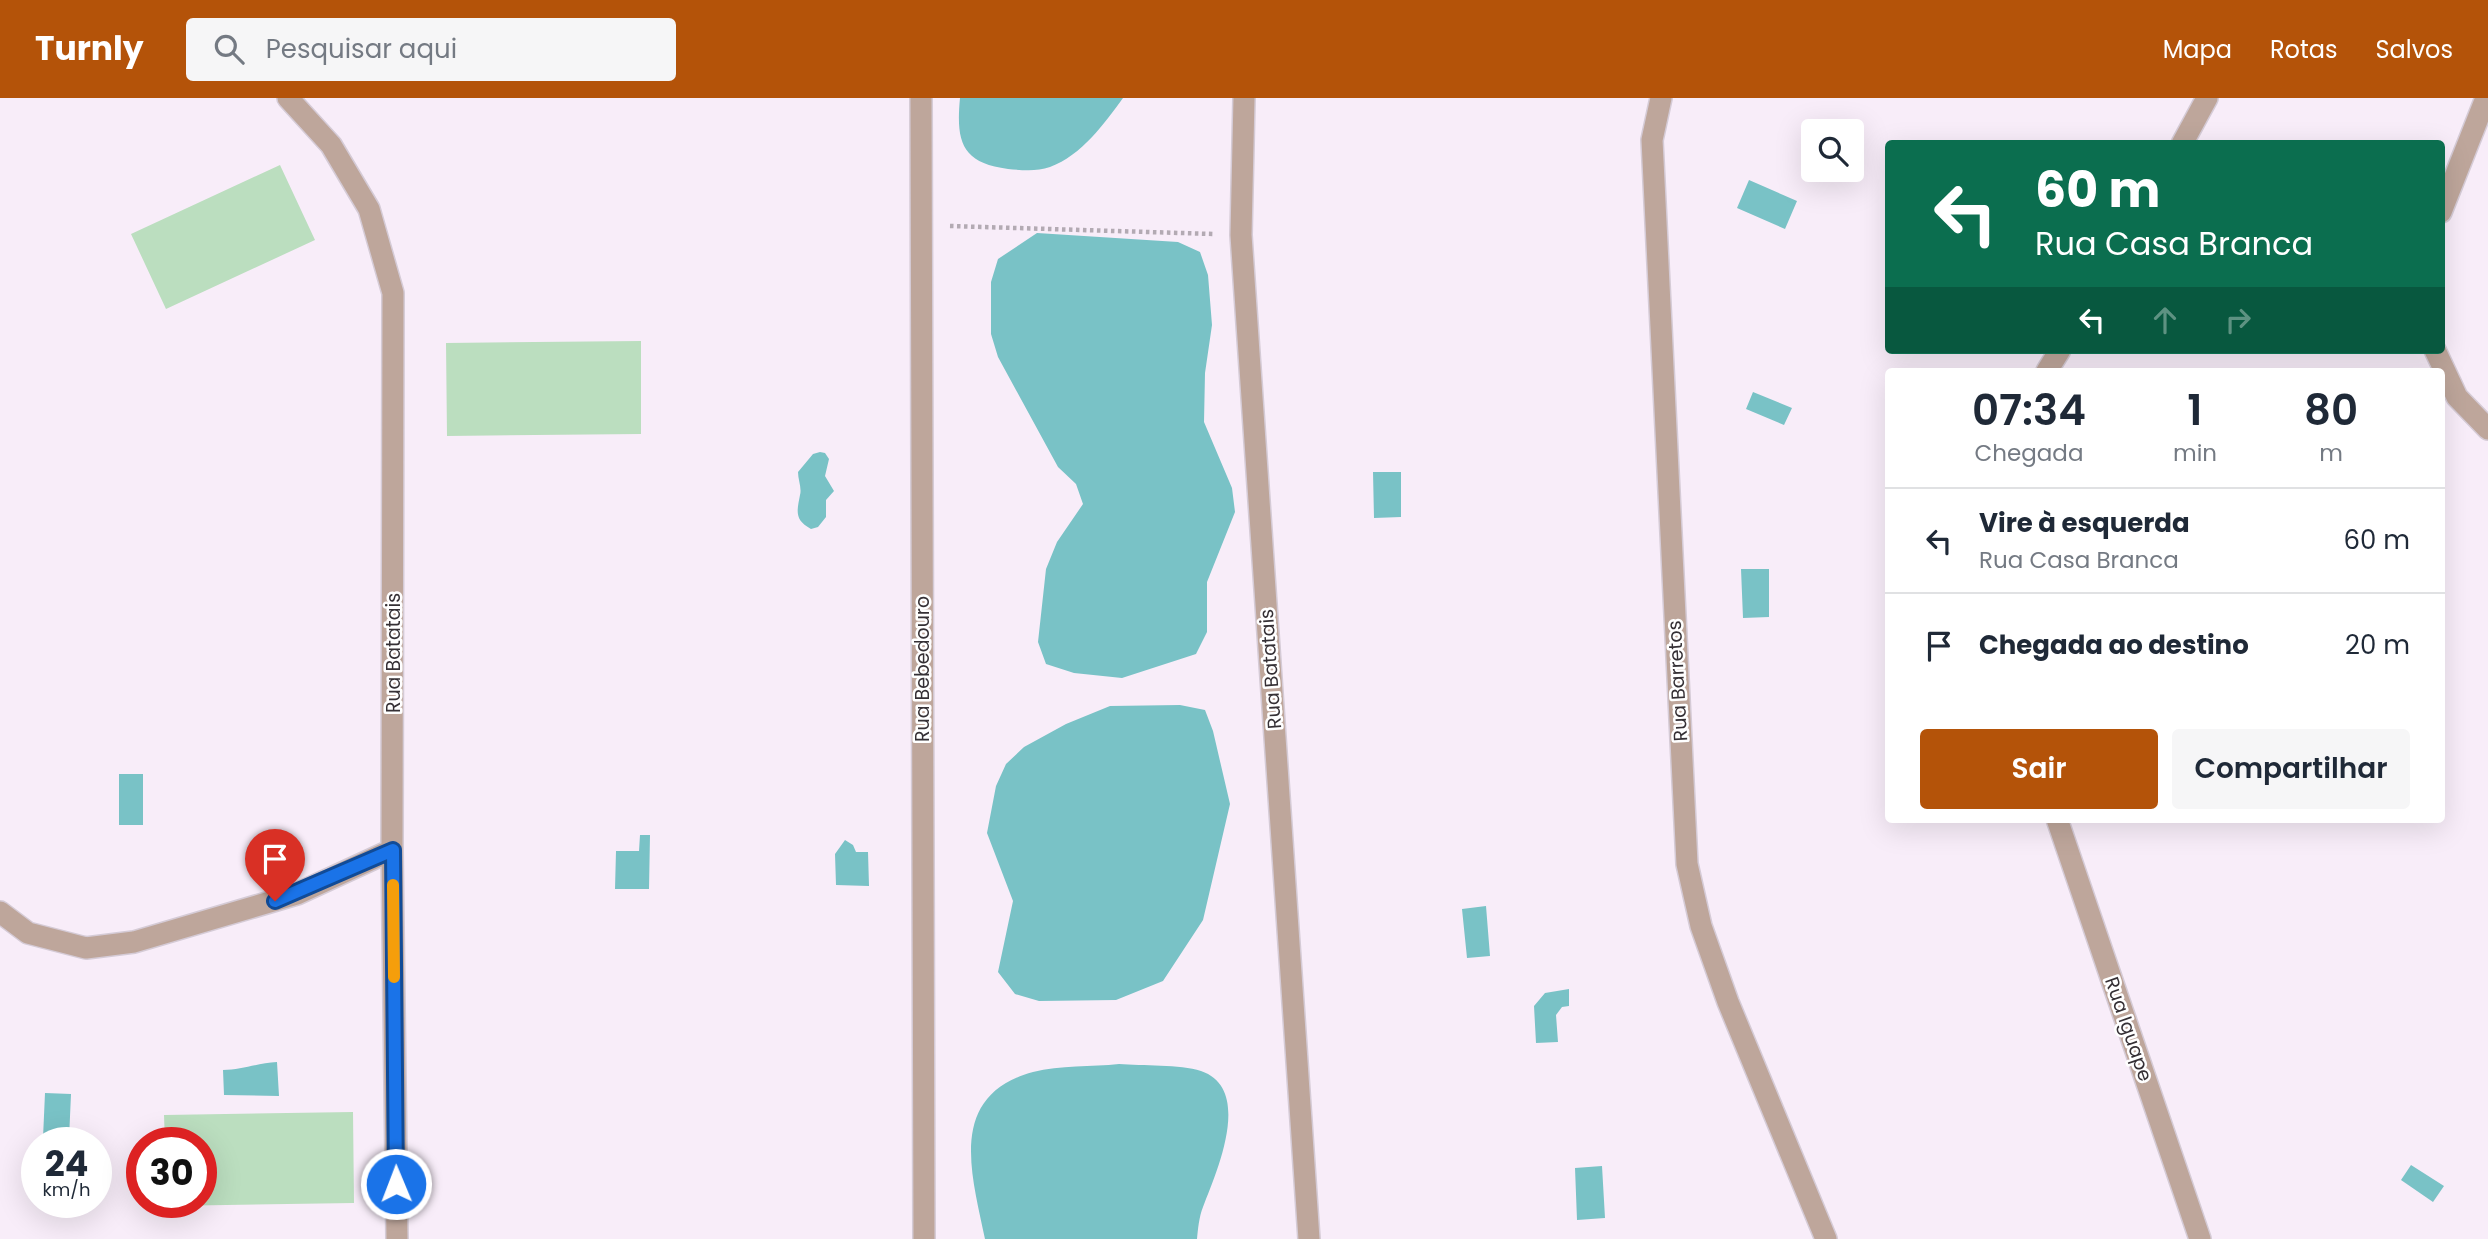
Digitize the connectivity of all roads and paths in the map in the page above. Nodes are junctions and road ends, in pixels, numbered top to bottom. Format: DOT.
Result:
graph roads {
  1 [pos="288,98"];
  2 [pos="921,98"];
  3 [pos="1244,98"];
  4 [pos="1661,98"];
  5 [pos="2207,98"];
  6 [pos="2486,98"];
  7 [pos="2184,140"];
  8 [pos="2445,202"];
  9 [pos="921,225"];
  10 [pos="1241,235"];
  11 [pos="2445,371"];
  12 [pos="2488,429"];
  13 [pos="2058,823"];
  14 [pos="393,850"];
  15 [pos="0,912"];
  16 [pos="397,1239"];
  17 [pos="924,1239"];
  18 [pos="1309,1239"];
  19 [pos="1826,1239"];
  20 [pos="2200,1239"];
  1 -- 14 [label="street, Rua Batatais"];
  2 -- 9 [label="street, Rua Bebedouro"];
  3 -- 10 [label="street, Rua Batatais"];
  4 -- 19 [label="street, Rua Barretos"];
  5 -- 7 [label="street"];
  6 -- 8 [label="street"];
  9 -- 10 [label="path"];
  9 -- 17 [label="street, Rua Bebedouro"];
  10 -- 18 [label="street, Rua Batatais"];
  11 -- 12 [label="street"];
  13 -- 20 [label="street, Rua Iguape"];
  14 -- 15 [label="street"];
  14 -- 16 [label="street, Rua Batatais"];
}
